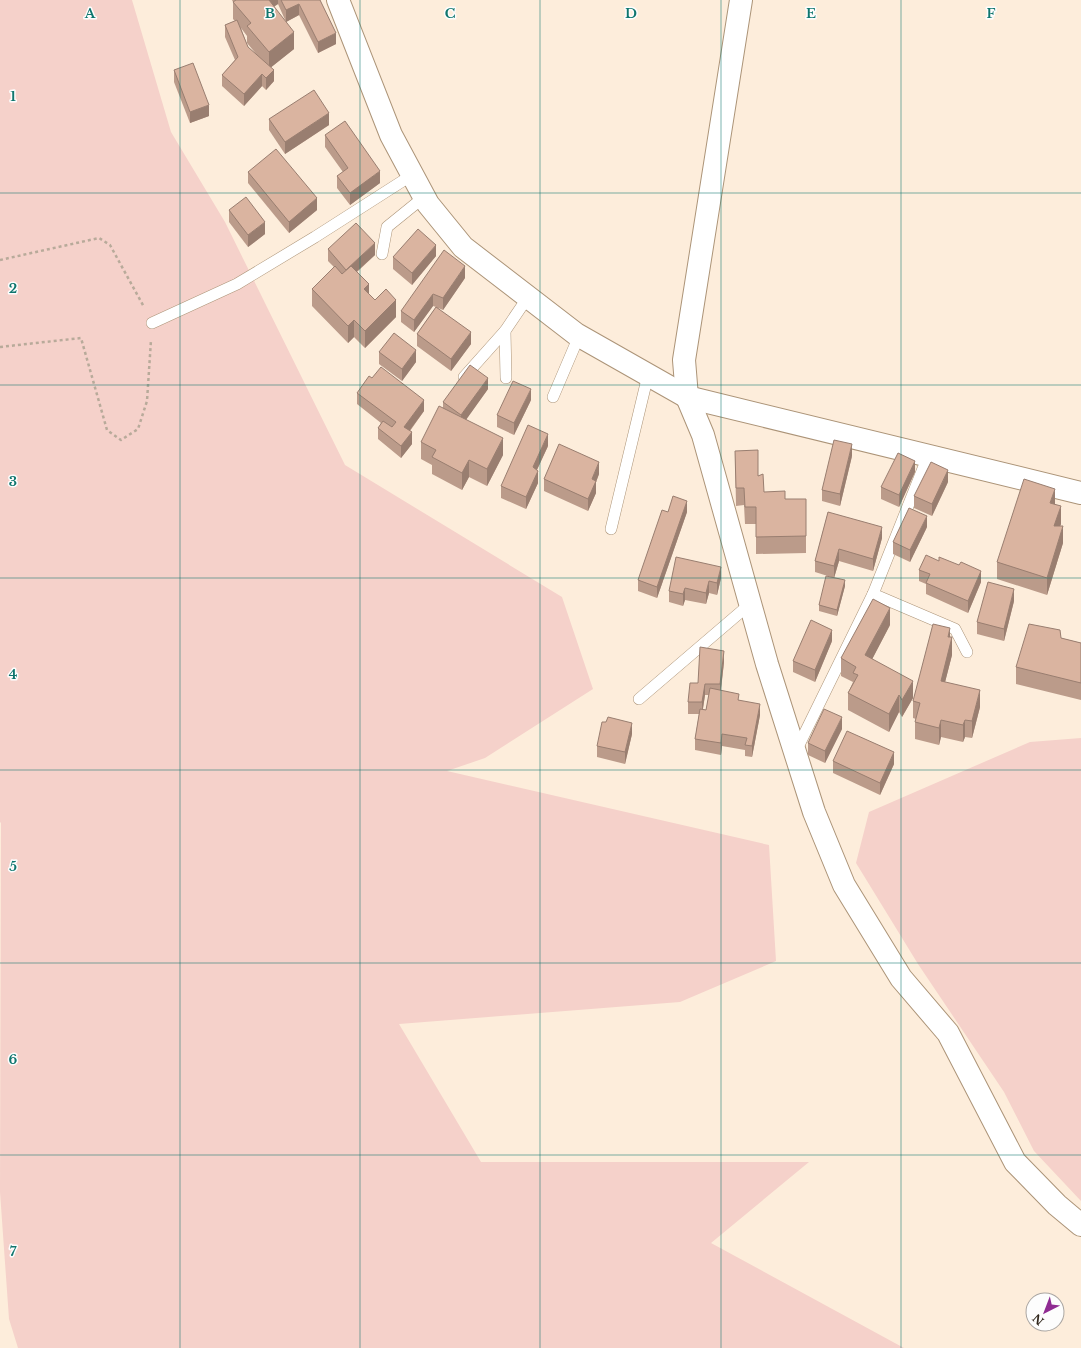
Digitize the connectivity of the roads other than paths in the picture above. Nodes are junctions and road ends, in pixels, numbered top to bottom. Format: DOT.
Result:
graph roads {
  1 [pos="338,0"];
  2 [pos="741,0"];
  3 [pos="412,175"];
  4 [pos="424,197"];
  5 [pos="382,254"];
  6 [pos="528,297"];
  7 [pos="152,323"];
  8 [pos="505,332"];
  9 [pos="579,336"];
  10 [pos="648,375"];
  11 [pos="506,378"];
  12 [pos="458,383"];
  13 [pos="553,397"];
  14 [pos="687,397"];
  15 [pos="928,456"];
  16 [pos="1081,493"];
  17 [pos="611,529"];
  18 [pos="873,594"];
  19 [pos="750,604"];
  20 [pos="967,652"];
  21 [pos="640,699"];
  22 [pos="795,754"];
  23 [pos="1081,1225"];
  1 -- 3 [label="street"];
  2 -- 14 [label="street"];
  3 -- 4 [label="street"];
  3 -- 7 [label="lane"];
  4 -- 5 [label="lane"];
  4 -- 6 [label="street"];
  6 -- 8 [label="lane"];
  6 -- 9 [label="street"];
  8 -- 11 [label="lane"];
  8 -- 12 [label="lane"];
  9 -- 10 [label="street"];
  9 -- 13 [label="lane"];
  10 -- 14 [label="street"];
  10 -- 17 [label="lane"];
  14 -- 15 [label="street"];
  14 -- 19 [label="street"];
  15 -- 16 [label="street"];
  15 -- 18 [label="lane"];
  18 -- 20 [label="lane"];
  18 -- 22 [label="lane"];
  19 -- 21 [label="lane"];
  19 -- 22 [label="street"];
  22 -- 23 [label="street"];
}
